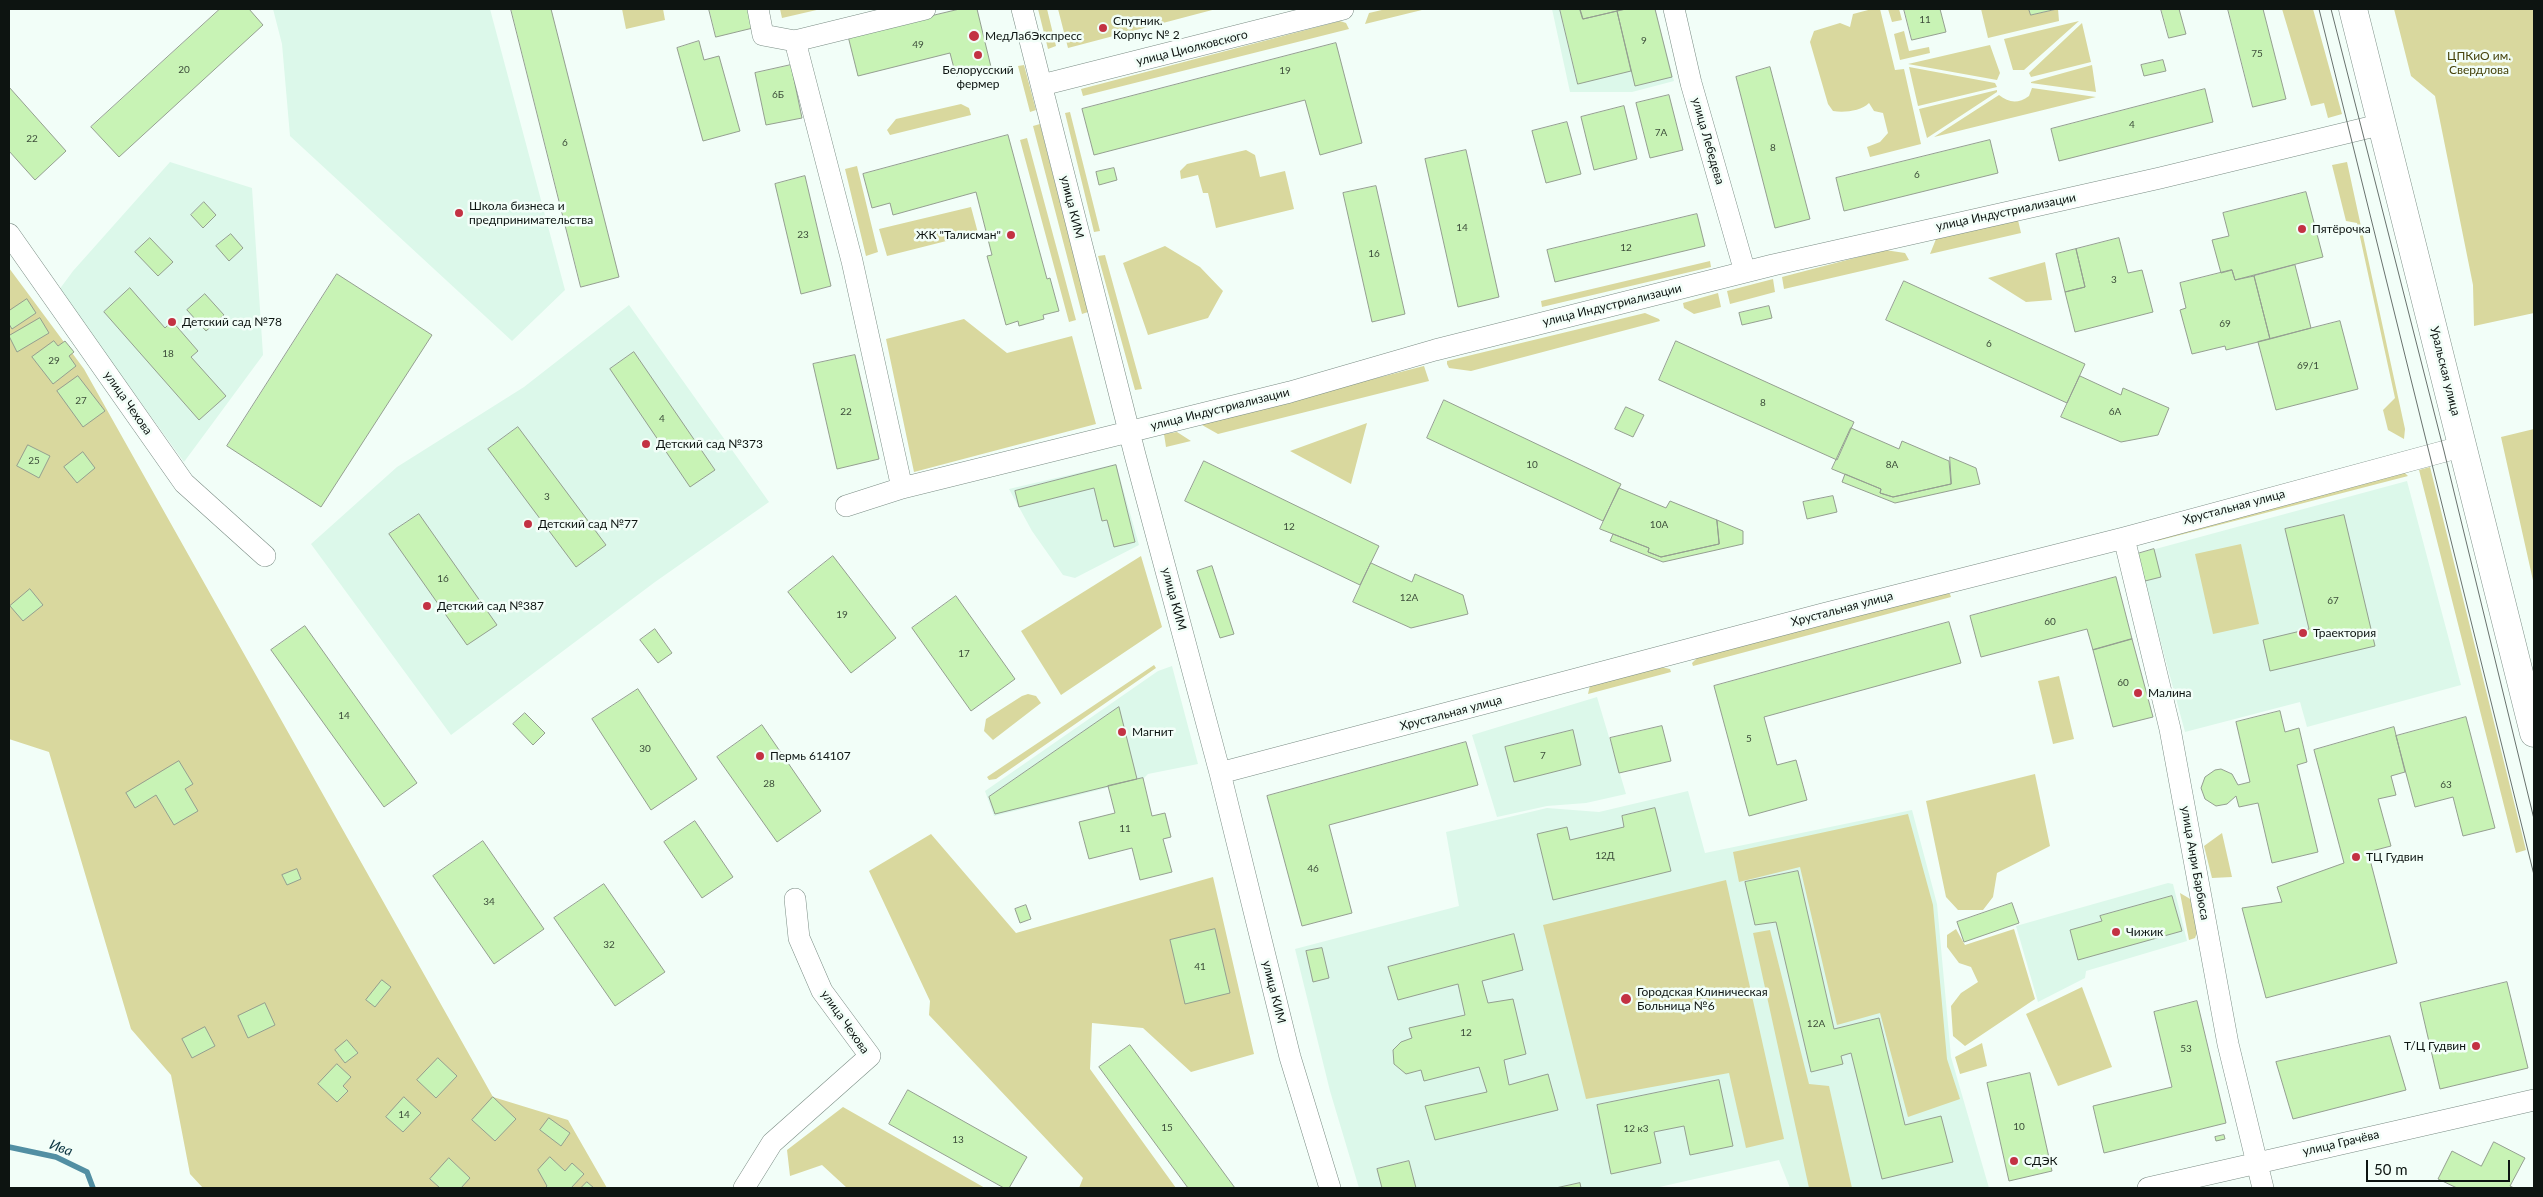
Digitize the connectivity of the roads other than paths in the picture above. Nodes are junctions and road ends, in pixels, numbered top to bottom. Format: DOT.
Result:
graph roads {
  1 [pos="758,9"];
  2 [pos="925,9"];
  3 [pos="1022,9"];
  4 [pos="1343,9"];
  5 [pos="1674,9"];
  6 [pos="2353,9"];
  7 [pos="795,41"];
  8 [pos="1042,86"];
  9 [pos="2383,124"];
  10 [pos="9,234"];
  11 [pos="1745,272"];
  12 [pos="1130,432"];
  13 [pos="2464,446"];
  14 [pos="902,488"];
  15 [pos="846,506"];
  16 [pos="2124,538"];
  17 [pos="265,556"];
  18 [pos="2534,733"];
  19 [pos="1220,773"];
  20 [pos="796,899"];
  21 [pos="2534,1100"];
  22 [pos="2257,1162"];
  23 [pos="744,1188"];
  24 [pos="1330,1188"];
  25 [pos="2148,1188"];
  26 [pos="2263,1188"];
  1 -- 7 [label="street"];
  2 -- 7 [label="street"];
  3 -- 8 [label="street, улица КИМ"];
  4 -- 8 [label="street, улица Циолковского"];
  5 -- 11 [label="street, улица Лебедева"];
  6 -- 9 [label="main road, Уральская улица"];
  7 -- 14 [label="street"];
  8 -- 12 [label="street, улица КИМ"];
  9 -- 11 [label="street, улица Индустриализации"];
  9 -- 13 [label="main road, Уральская улица"];
  10 -- 17 [label="street, улица Чехова"];
  11 -- 12 [label="street, улица Индустриализации"];
  12 -- 14 [label="street, улица Индустриализации"];
  12 -- 19 [label="street, улица КИМ"];
  13 -- 16 [label="street, Хрустальная улица"];
  13 -- 18 [label="main road, Уральская улица"];
  14 -- 15 [label="street, улица Индустриализации"];
  16 -- 19 [label="street, Хрустальная улица"];
  16 -- 22 [label="street, улица Анри Барбюса"];
  19 -- 24 [label="street, улица КИМ"];
  20 -- 23 [label="street, улица Чехова"];
  21 -- 22 [label="street, улица Грачёва"];
  22 -- 25 [label="street, улица Грачёва"];
  22 -- 26 [label="street, улица Анри Барбюса"];
}
